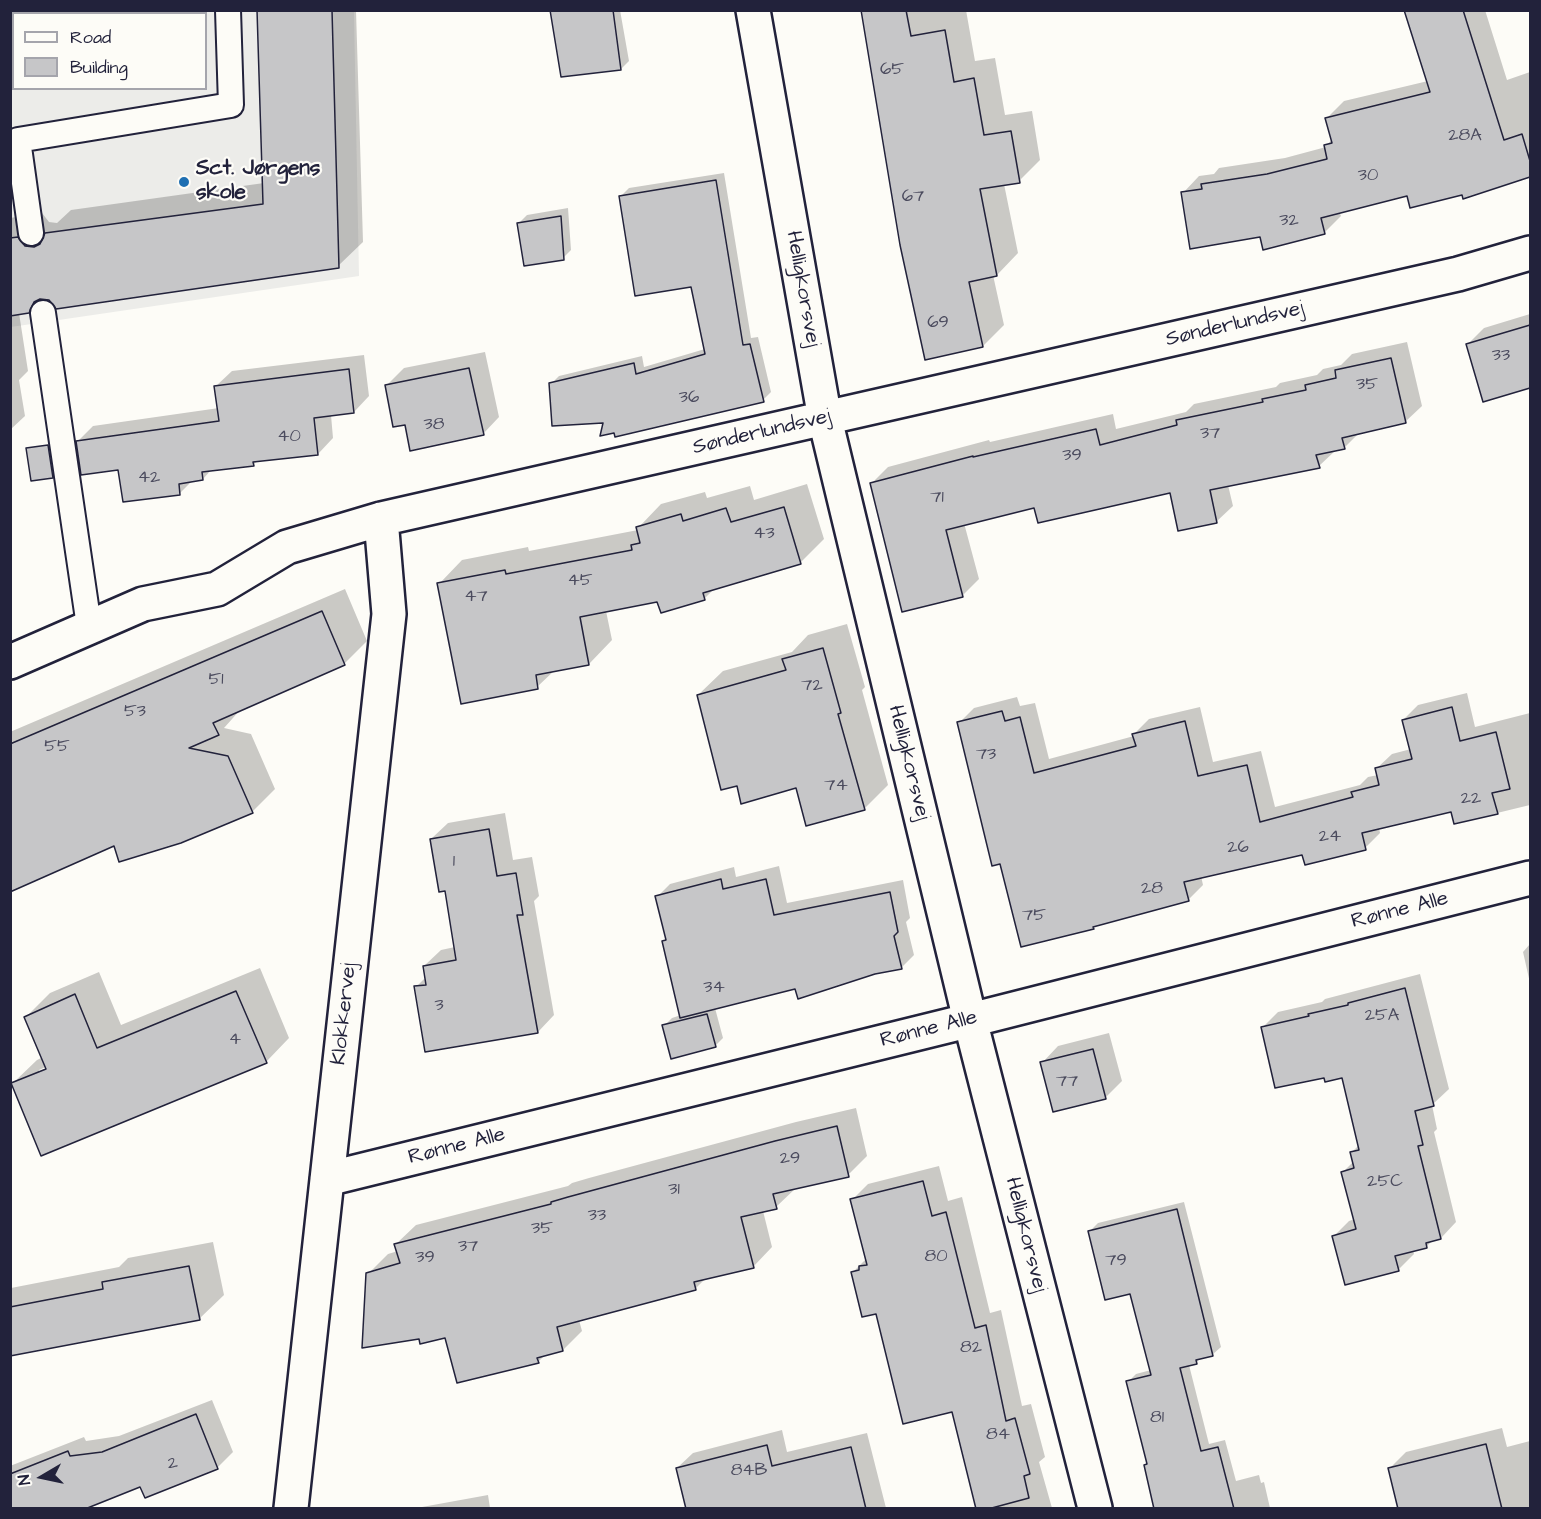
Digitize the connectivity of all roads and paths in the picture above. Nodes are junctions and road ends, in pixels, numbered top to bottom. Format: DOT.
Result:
graph roads {
  1 [pos="228,10"];
  2 [pos="753,10"];
  3 [pos="31,233"];
  4 [pos="1530,253"];
  5 [pos="43,313"];
  6 [pos="825,419"];
  7 [pos="381,519"];
  8 [pos="88,626"];
  9 [pos="10,662"];
  10 [pos="1530,878"];
  11 [pos="970,1020"];
  12 [pos="327,1179"];
  13 [pos="291,1509"];
  14 [pos="1095,1509"];
  1 -- 3 [label="lane"];
  2 -- 6 [label="street, Helligkorsvej"];
  4 -- 6 [label="street, Sønderlundsvej"];
  5 -- 8 [label="lane"];
  6 -- 7 [label="street, Sønderlundsvej"];
  6 -- 11 [label="street, Helligkorsvej"];
  7 -- 8 [label="street, Sønderlundsvej"];
  7 -- 12 [label="street, Klokkervej"];
  8 -- 9 [label="street, Sønderlundsvej"];
  10 -- 11 [label="street, Rønne Alle"];
  11 -- 12 [label="street, Rønne Alle"];
  11 -- 14 [label="street, Helligkorsvej"];
  12 -- 13 [label="street, Klokkervej"];
}
